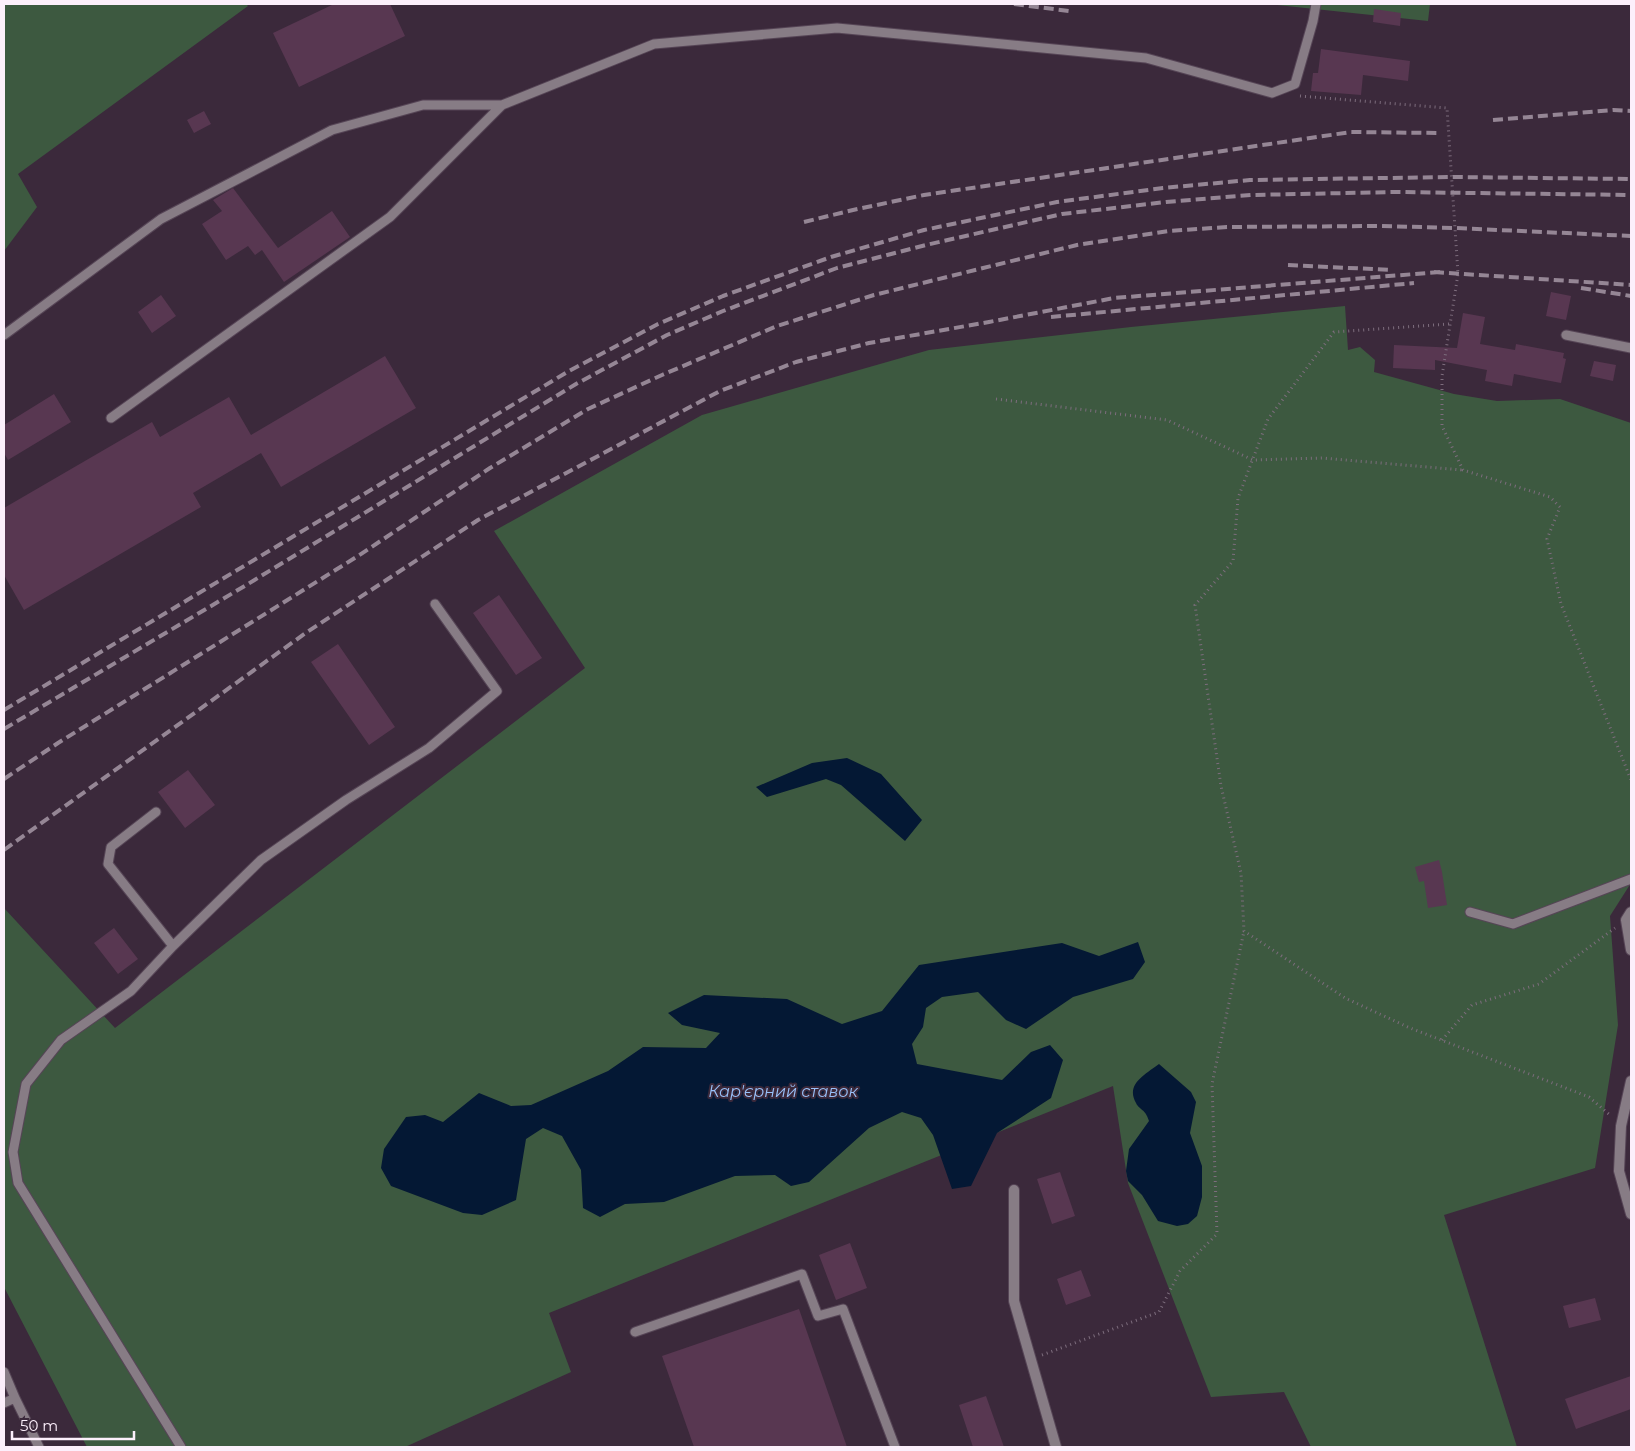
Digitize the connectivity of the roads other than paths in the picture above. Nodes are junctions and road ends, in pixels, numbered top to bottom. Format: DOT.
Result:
graph roads {
  1 [pos="1316,4"];
  2 [pos="502,105"];
  3 [pos="1566,335"];
  4 [pos="4,336"];
  5 [pos="1631,348"];
  6 [pos="111,418"];
  7 [pos="435,604"];
  8 [pos="156,812"];
  9 [pos="1631,879"];
  10 [pos="1470,912"];
  11 [pos="1628,916"];
  12 [pos="173,946"];
  13 [pos="1631,950"];
  14 [pos="1631,1081"];
  15 [pos="1014,1190"];
  16 [pos="1631,1214"];
  17 [pos="635,1332"];
  18 [pos="4,1372"];
  19 [pos="16,1398"];
  20 [pos="4,1403"];
  21 [pos="39,1447"];
  22 [pos="181,1447"];
  23 [pos="895,1447"];
  24 [pos="1056,1447"];
  1 -- 2 [label="lane"];
  2 -- 4 [label="lane"];
  2 -- 6 [label="lane"];
  3 -- 5 [label="lane"];
  7 -- 12 [label="lane"];
  8 -- 12 [label="lane"];
  9 -- 10 [label="lane"];
  11 -- 13 [label="street"];
  12 -- 22 [label="lane"];
  14 -- 16 [label="street"];
  15 -- 24 [label="street"];
  17 -- 23 [label="lane"];
  18 -- 19 [label="lane"];
  19 -- 20 [label="lane"];
  19 -- 21 [label="lane"];
}
